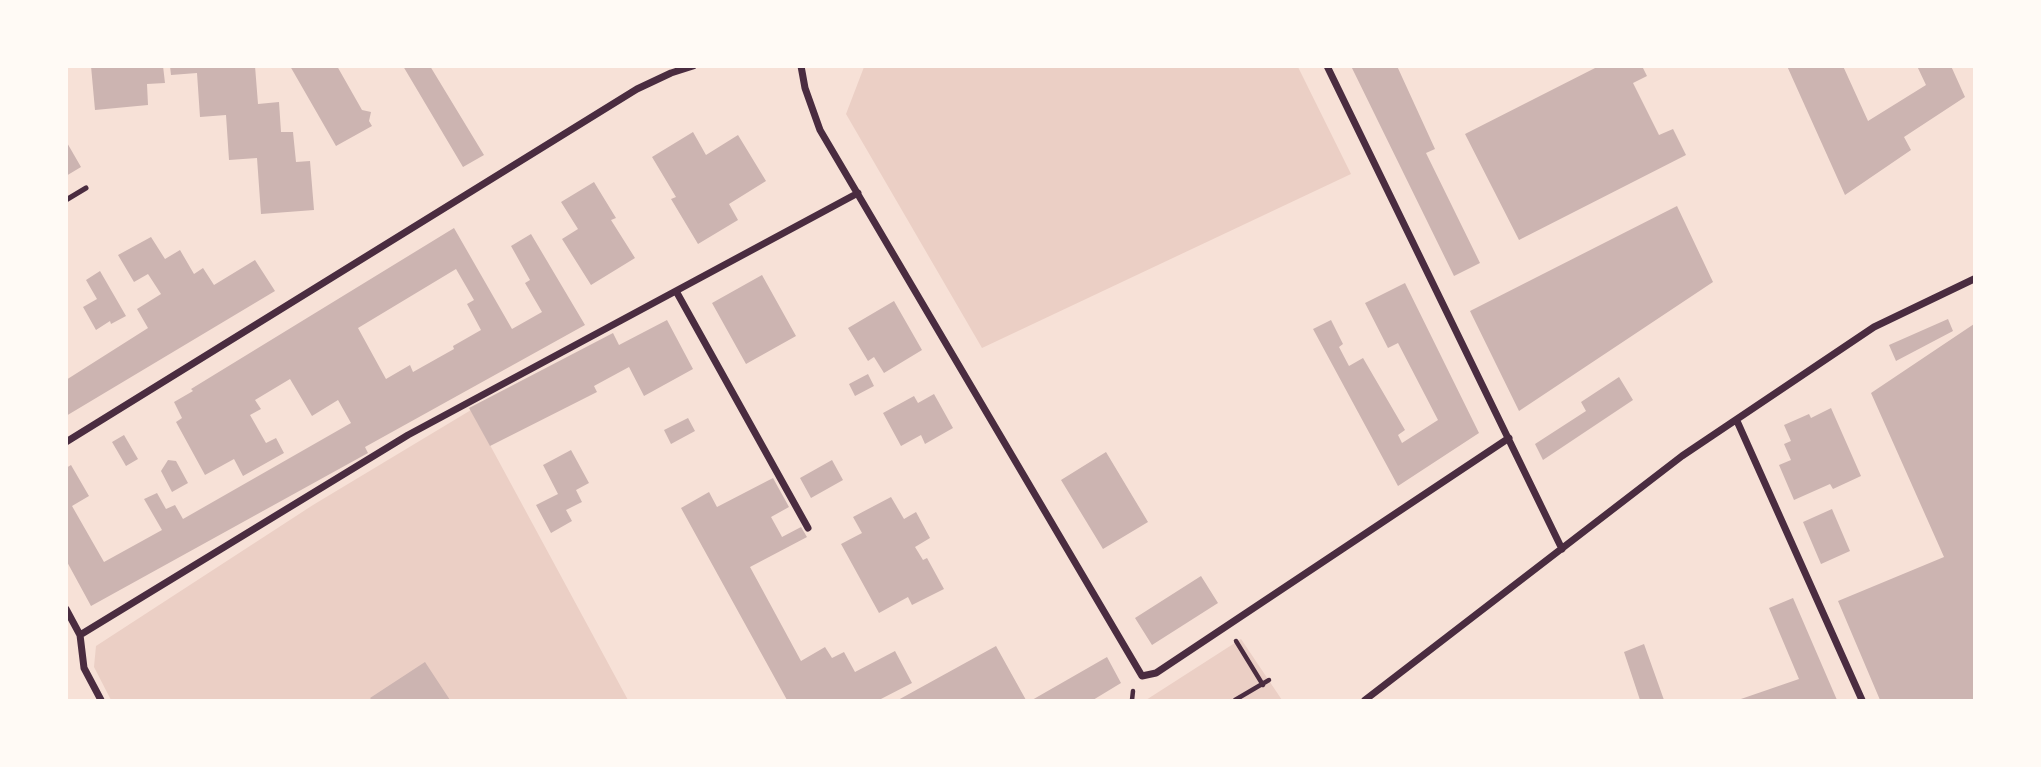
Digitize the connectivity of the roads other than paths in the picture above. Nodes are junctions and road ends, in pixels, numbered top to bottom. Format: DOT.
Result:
graph roads {
  1 [pos="694,66"];
  2 [pos="801,66"];
  3 [pos="1326,66"];
  4 [pos="86,188"];
  5 [pos="858,193"];
  6 [pos="66,200"];
  7 [pos="1975,279"];
  8 [pos="676,291"];
  9 [pos="1737,421"];
  10 [pos="1509,438"];
  11 [pos="66,442"];
  12 [pos="808,528"];
  13 [pos="1562,549"];
  14 [pos="66,609"];
  15 [pos="80,635"];
  16 [pos="101,701"];
  17 [pos="1365,701"];
  18 [pos="1862,701"];
  1 -- 11 [label="street"];
  2 -- 5 [label="street"];
  3 -- 10 [label="street"];
  4 -- 6 [label="lane"];
  5 -- 8 [label="street"];
  5 -- 10 [label="street"];
  7 -- 9 [label="street"];
  8 -- 12 [label="street"];
  8 -- 15 [label="street"];
  9 -- 13 [label="street"];
  9 -- 18 [label="street"];
  10 -- 13 [label="street"];
  13 -- 17 [label="street"];
  14 -- 15 [label="street"];
  15 -- 16 [label="street"];
}
